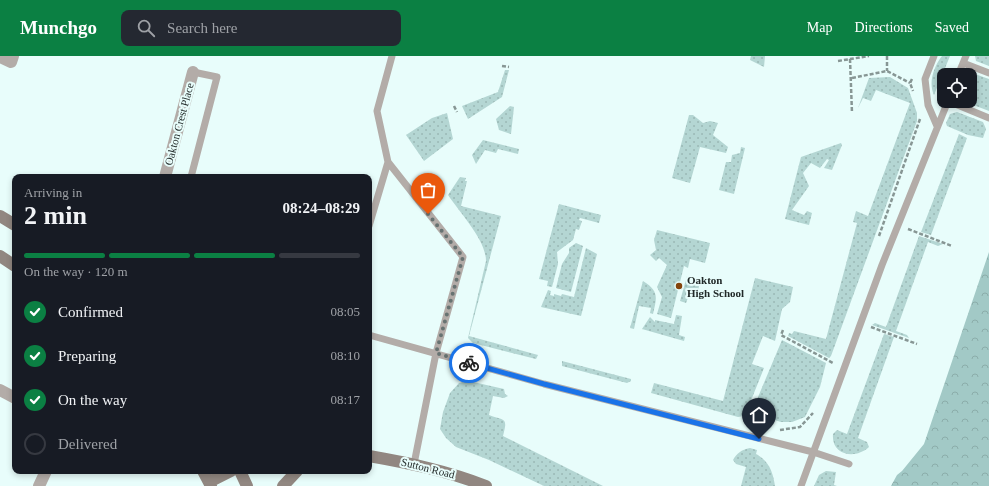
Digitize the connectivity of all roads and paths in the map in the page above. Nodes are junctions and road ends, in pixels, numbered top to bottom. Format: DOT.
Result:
graph roads {
  1 [pos="13,56"];
  2 [pos="392,56"];
  3 [pos="869,56"];
  4 [pos="887,56"];
  5 [pos="934,56"];
  6 [pos="0,57"];
  7 [pos="850,59"];
  8 [pos="965,59"];
  9 [pos="838,61"];
  10 [pos="502,66"];
  11 [pos="508,68"];
  12 [pos="888,71"];
  13 [pos="193,72"];
  14 [pos="989,73"];
  15 [pos="913,76"];
  16 [pos="852,78"];
  17 [pos="910,83"];
  18 [pos="915,96"];
  19 [pos="454,106"];
  20 [pos="945,108"];
  21 [pos="965,108"];
  22 [pos="457,112"];
  23 [pos="852,113"];
  24 [pos="920,115"];
  25 [pos="989,118"];
  26 [pos="937,126"];
  27 [pos="388,162"];
  28 [pos="166,174"];
  29 [pos="192,174"];
  30 [pos="0,216"];
  31 [pos="372,216"];
  32 [pos="884,220"];
  33 [pos="12,223"];
  34 [pos="898,226"];
  35 [pos="877,242"];
  36 [pos="952,246"];
  37 [pos="0,256"];
  38 [pos="12,264"];
  39 [pos="861,324"];
  40 [pos="783,330"];
  41 [pos="372,336"];
  42 [pos="917,344"];
  43 [pos="436,353"];
  44 [pos="835,355"];
  45 [pos="833,362"];
  46 [pos="830,369"];
  47 [pos="0,390"];
  48 [pos="12,396"];
  49 [pos="815,409"];
  50 [pos="776,429"];
  51 [pos="813,452"];
  52 [pos="372,457"];
  53 [pos="414,464"];
  54 [pos="849,464"];
  55 [pos="45,474"];
  56 [pos="205,474"];
  57 [pos="226,474"];
  58 [pos="241,474"];
  59 [pos="294,474"];
  60 [pos="210,484"];
  61 [pos="39,486"];
  62 [pos="247,486"];
  63 [pos="283,486"];
  64 [pos="486,486"];
  65 [pos="801,486"];
  1 -- 6 [label="street"];
  2 -- 27 [label="lane"];
  3 -- 7 [label="path"];
  4 -- 12 [label="path"];
  5 -- 26 [label="lane"];
  7 -- 9 [label="path"];
  7 -- 16 [label="path"];
  8 -- 14 [label="lane"];
  10 -- 11 [label="path"];
  12 -- 16 [label="path"];
  12 -- 17 [label="path"];
  13 -- 28 [label="street, Oakton Crest Place"];
  13 -- 29 [label="lane"];
  15 -- 17 [label="path"];
  16 -- 23 [label="path"];
  17 -- 18 [label="path"];
  19 -- 22 [label="path"];
  20 -- 26 [label="lane"];
  21 -- 25 [label="lane"];
  24 -- 32 [label="path"];
  26 -- 34 [label="lane"];
  27 -- 31 [label="lane"];
  27 -- 43 [label="lane"];
  30 -- 33 [label="street"];
  32 -- 34 [label="path"];
  32 -- 35 [label="path"];
  34 -- 36 [label="path"];
  34 -- 39 [label="lane"];
  37 -- 38 [label="street"];
  39 -- 42 [label="path"];
  39 -- 51 [label="lane"];
  40 -- 45 [label="path"];
  41 -- 43 [label="lane"];
  43 -- 51 [label="lane"];
  43 -- 53 [label="lane"];
  44 -- 45 [label="path"];
  45 -- 46 [label="path"];
  47 -- 48 [label="street"];
  49 -- 50 [label="path"];
  51 -- 54 [label="lane"];
  51 -- 65 [label="lane"];
  52 -- 53 [label="street, Sutton Road"];
  53 -- 64 [label="street, Sutton Road"];
  55 -- 61 [label="street"];
  56 -- 60 [label="street"];
  57 -- 60 [label="street"];
  58 -- 62 [label="street"];
  59 -- 63 [label="street"];
}
